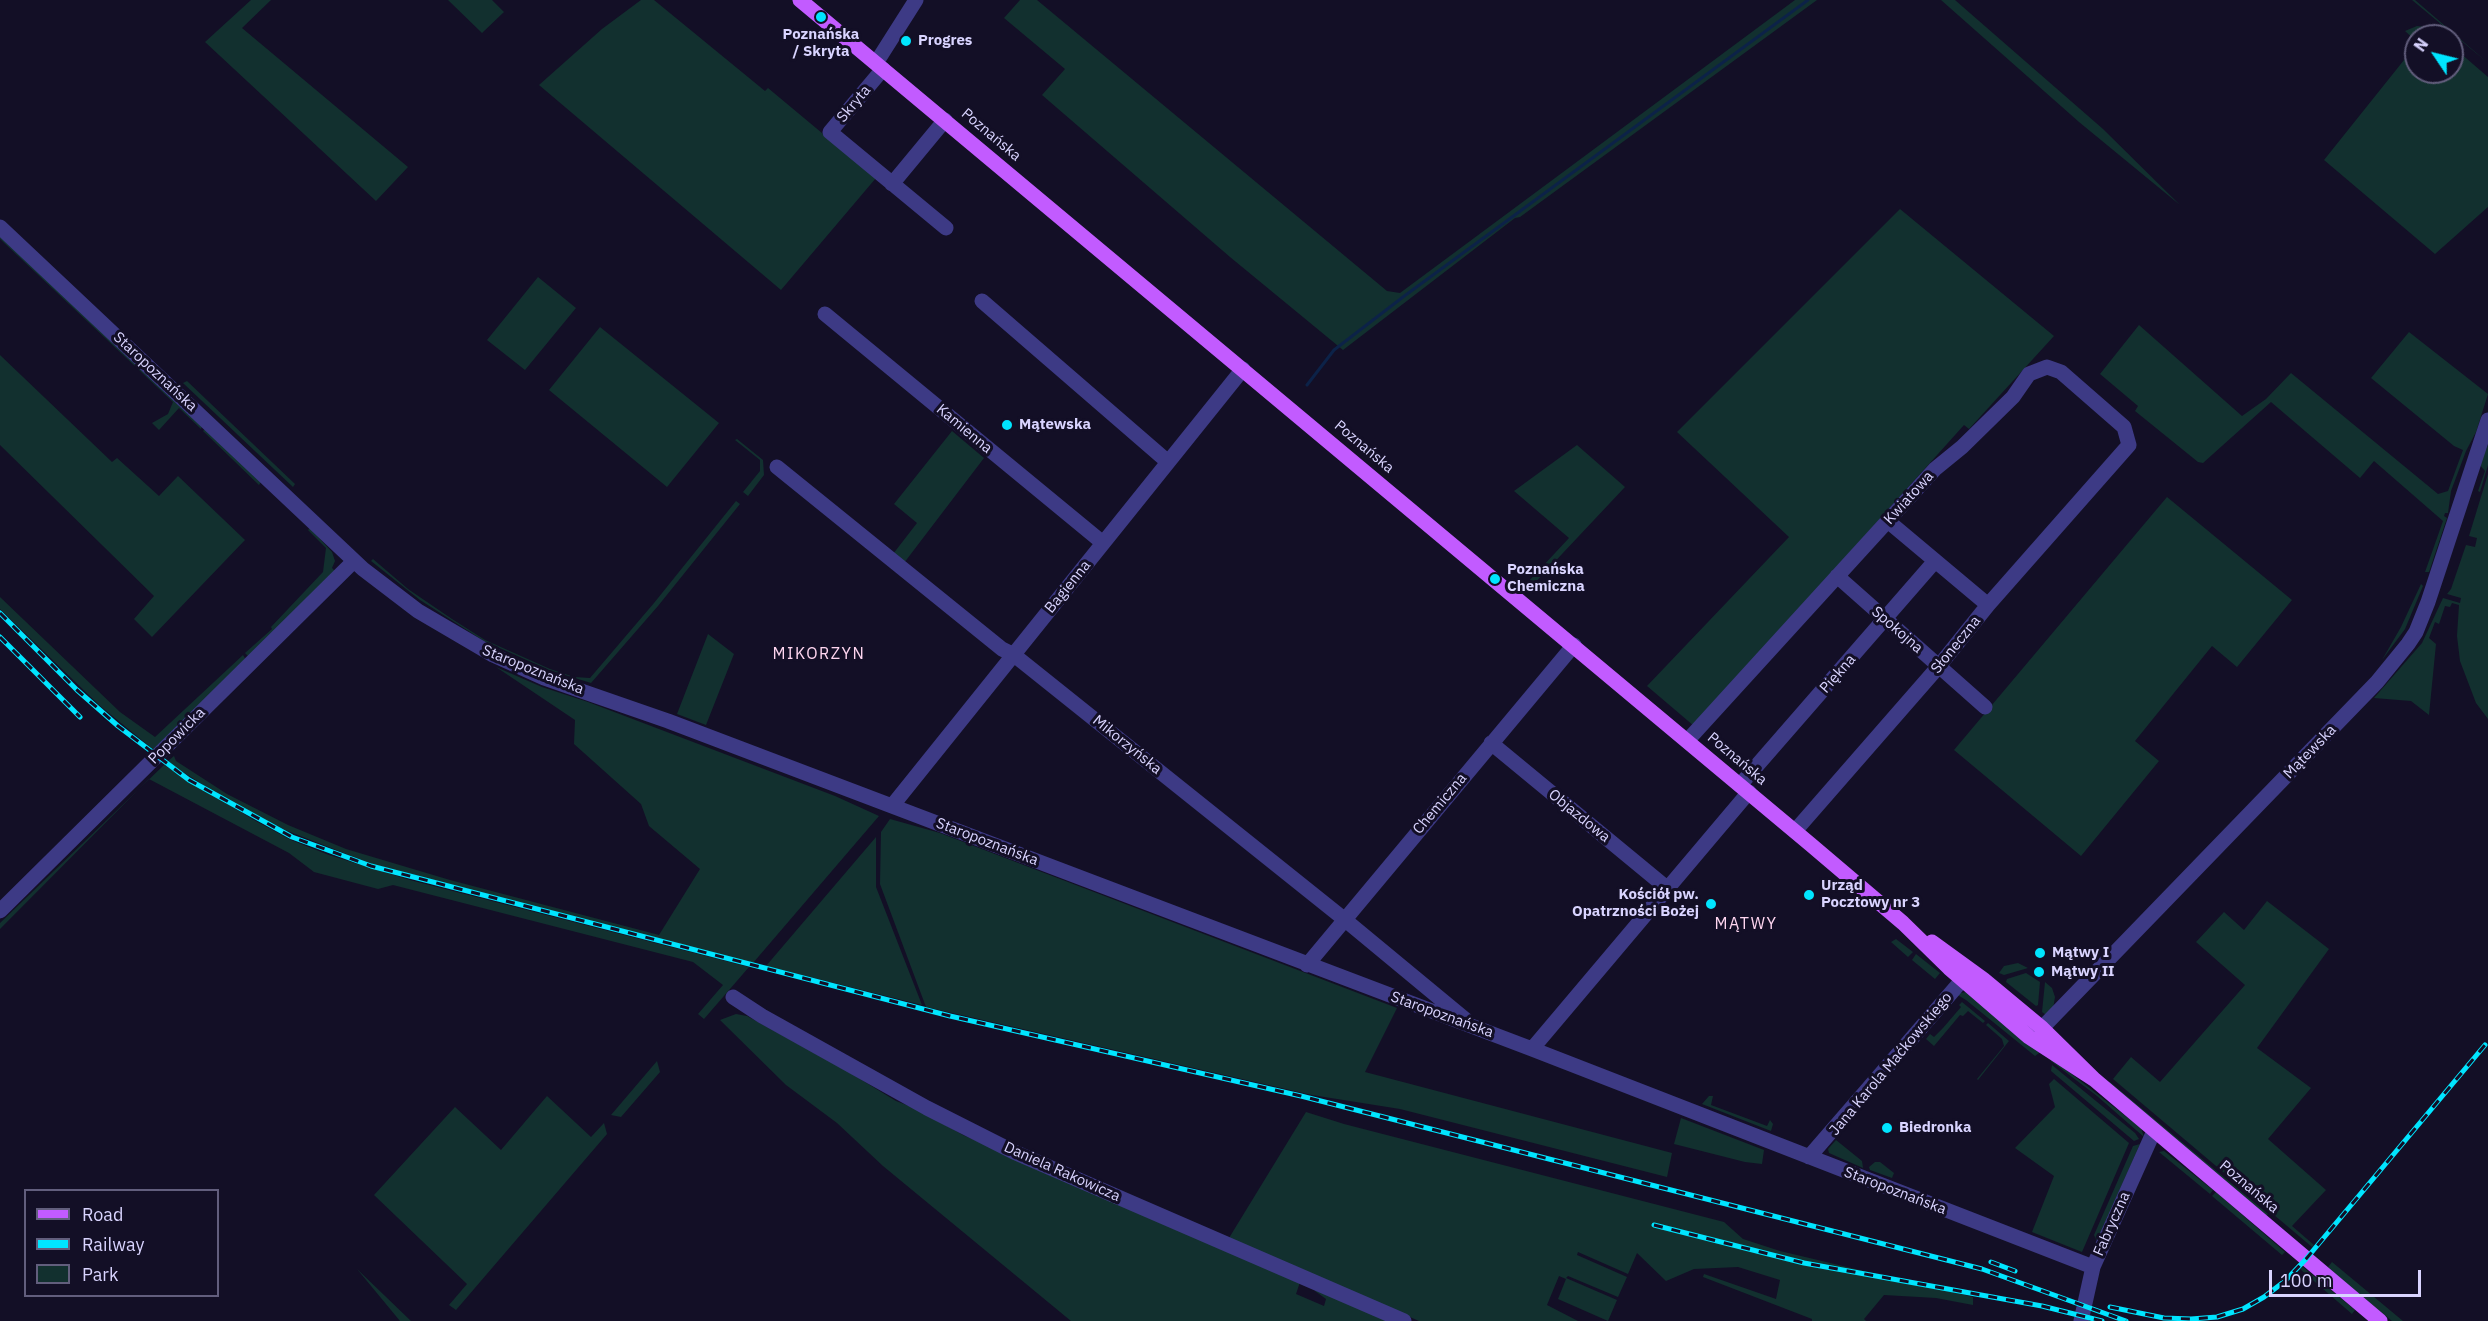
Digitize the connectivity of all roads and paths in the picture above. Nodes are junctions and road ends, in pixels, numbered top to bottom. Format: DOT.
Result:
graph roads {
  1 [pos="800,0"];
  2 [pos="916,0"];
  3 [pos="879,66"];
  4 [pos="945,120"];
  5 [pos="892,184"];
  6 [pos="0,227"];
  7 [pos="946,228"];
  8 [pos="982,301"];
  9 [pos="825,314"];
  10 [pos="1243,369"];
  11 [pos="2488,420"];
  12 [pos="2116,459"];
  13 [pos="1168,462"];
  14 [pos="777,467"];
  15 [pos="1888,522"];
  16 [pos="1103,543"];
  17 [pos="354,561"];
  18 [pos="1935,561"];
  19 [pos="1837,576"];
  20 [pos="1988,605"];
  21 [pos="1885,620"];
  22 [pos="1574,645"];
  23 [pos="1014,655"];
  24 [pos="1939,666"];
  25 [pos="1985,707"];
  26 [pos="1687,741"];
  27 [pos="1491,743"];
  28 [pos="1744,789"];
  29 [pos="892,806"];
  30 [pos="1795,831"];
  31 [pos="1668,889"];
  32 [pos="0,911"];
  33 [pos="1344,919"];
  34 [pos="1307,965"];
  35 [pos="1966,975"];
  36 [pos="733,997"];
  37 [pos="1440,998"];
  38 [pos="1432,1012"];
  39 [pos="2014,1023"];
  40 [pos="1475,1028"];
  41 [pos="2042,1028"];
  42 [pos="1532,1049"];
  43 [pos="2050,1051"];
  44 [pos="2094,1080"];
  45 [pos="2154,1131"];
  46 [pos="1809,1157"];
  47 [pos="2092,1267"];
  48 [pos="1404,1321"];
  49 [pos="2081,1321"];
  50 [pos="2380,1321"];
  1 -- 3 [label="main road, Poznańska"];
  2 -- 3 [label="street"];
  3 -- 4 [label="main road, Poznańska"];
  3 -- 5 [label="street, Skryta"];
  4 -- 5 [label="street"];
  4 -- 10 [label="main road, Poznańska"];
  5 -- 7 [label="street, Skryta"];
  6 -- 17 [label="street, Staropoznańska"];
  8 -- 13 [label="street"];
  9 -- 16 [label="street, Kamienna"];
  10 -- 13 [label="street, Bagienna"];
  10 -- 22 [label="main road, Poznańska"];
  11 -- 41 [label="street, Mątewska"];
  12 -- 15 [label="street, Kwiatowa"];
  12 -- 20 [label="street, Słoneczna"];
  13 -- 16 [label="street, Bagienna"];
  14 -- 23 [label="street, Mikorzyńska"];
  15 -- 18 [label="street"];
  15 -- 19 [label="street, Kwiatowa"];
  16 -- 23 [label="street, Bagienna"];
  17 -- 29 [label="street, Staropoznańska"];
  17 -- 32 [label="street, Popowicka"];
  18 -- 20 [label="street"];
  18 -- 21 [label="street, Piękna"];
  19 -- 21 [label="street, Spokojna"];
  19 -- 26 [label="street, Kwiatowa"];
  20 -- 24 [label="street, Słoneczna"];
  21 -- 24 [label="street, Spokojna"];
  21 -- 28 [label="street, Piękna"];
  22 -- 26 [label="main road, Poznańska"];
  22 -- 27 [label="street, Chemiczna"];
  23 -- 29 [label="street, Bagienna"];
  23 -- 33 [label="street, Mikorzyńska"];
  24 -- 25 [label="street, Spokojna"];
  24 -- 30 [label="street, Słoneczna"];
  26 -- 28 [label="main road, Poznańska"];
  27 -- 31 [label="street, Objazdowa"];
  27 -- 33 [label="street, Chemiczna"];
  28 -- 30 [label="main road, Poznańska"];
  28 -- 31 [label="street"];
  29 -- 34 [label="street, Staropoznańska"];
  30 -- 35 [label="main road, Poznańska"];
  31 -- 42 [label="street"];
  33 -- 34 [label="street, Chemiczna"];
  33 -- 37 [label="street, Mikorzyńska"];
  34 -- 38 [label="street, Staropoznańska"];
  35 -- 39 [label="main road, Poznańska"];
  35 -- 41 [label="main road, Poznańska"];
  35 -- 46 [label="street, Jana Karola Maćkowskiego"];
  36 -- 48 [label="street, Daniela Rakowicza"];
  37 -- 38 [label="street"];
  37 -- 40 [label="street, Mikorzyńska"];
  38 -- 40 [label="street, Staropoznańska"];
  39 -- 41 [label="street"];
  39 -- 43 [label="main road, Poznańska"];
  40 -- 42 [label="street, Staropoznańska"];
  41 -- 43 [label="street"];
  41 -- 44 [label="main road, Poznańska"];
  42 -- 46 [label="street, Staropoznańska"];
  43 -- 44 [label="main road, Poznańska"];
  44 -- 45 [label="main road, Poznańska"];
  45 -- 47 [label="street, Fabryczna"];
  45 -- 50 [label="main road, Poznańska"];
  46 -- 47 [label="street, Staropoznańska"];
  47 -- 49 [label="street, Fabryczna"];
}
